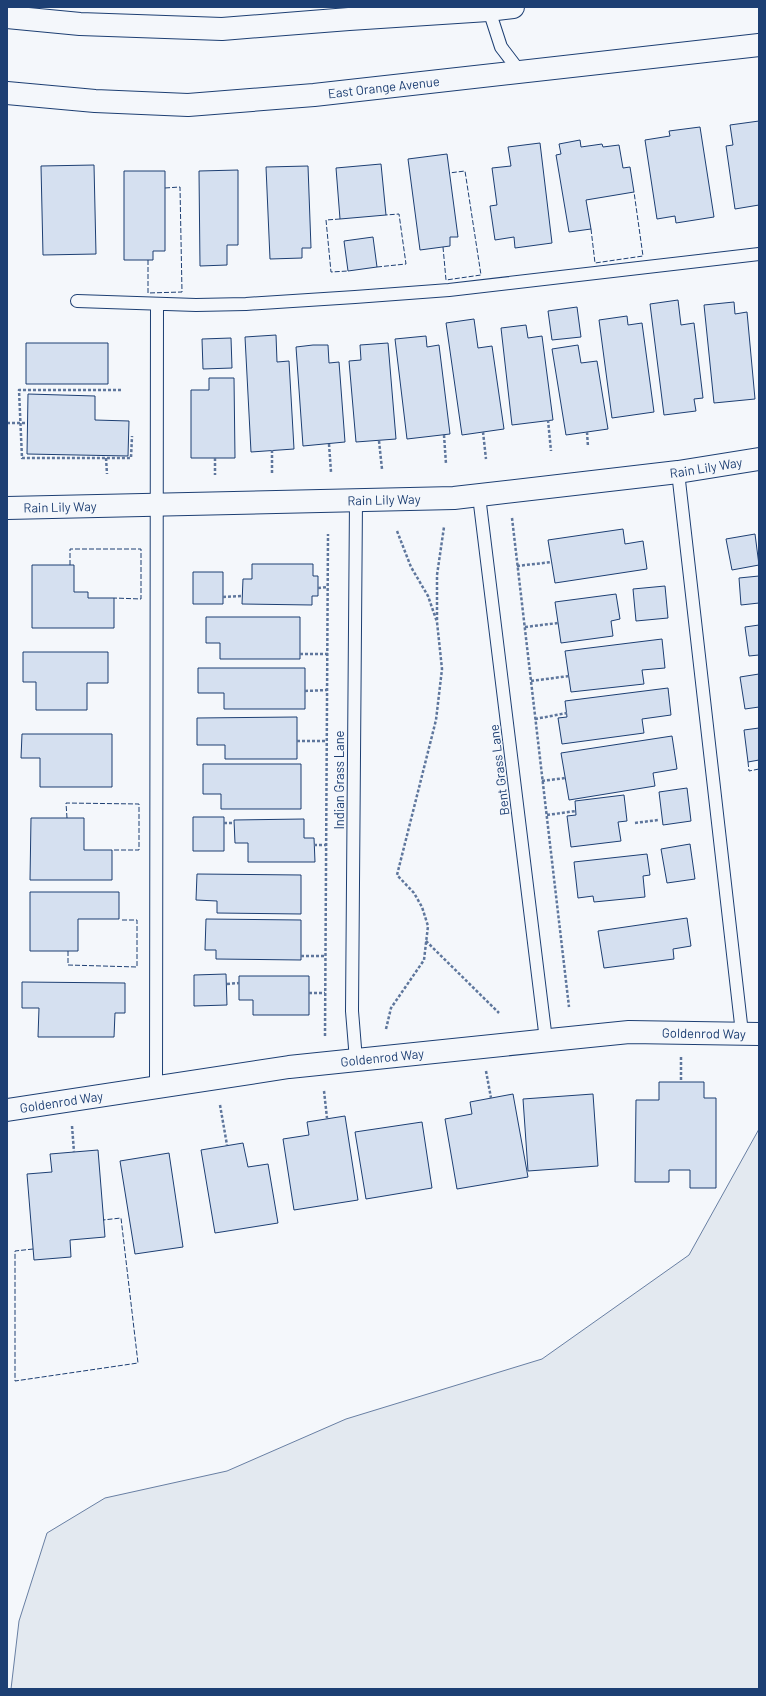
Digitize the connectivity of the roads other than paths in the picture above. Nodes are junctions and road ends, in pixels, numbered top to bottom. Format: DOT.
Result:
graph roads {
  1 [pos="513,7"];
  2 [pos="488,9"];
  3 [pos="7,17"];
  4 [pos="759,45"];
  5 [pos="520,72"];
  6 [pos="7,93"];
  7 [pos="759,254"];
  8 [pos="77,301"];
  9 [pos="157,304"];
  10 [pos="759,459"];
  11 [pos="678,472"];
  12 [pos="479,496"];
  13 [pos="356,501"];
  14 [pos="157,505"];
  15 [pos="7,508"];
  16 [pos="751,1033"];
  17 [pos="546,1040"];
  18 [pos="356,1060"];
  19 [pos="156,1088"];
  20 [pos="7,1110"];
  1 -- 2 [label="street"];
  2 -- 3 [label="street"];
  2 -- 5 [label="lane"];
  4 -- 5 [label="street, East Orange Avenue"];
  5 -- 6 [label="street, East Orange Avenue"];
  7 -- 9 [label="lane"];
  8 -- 9 [label="lane"];
  9 -- 14 [label="lane"];
  10 -- 11 [label="street, Rain Lily Way"];
  11 -- 12 [label="street, Rain Lily Way"];
  11 -- 16 [label="lane"];
  12 -- 13 [label="street, Rain Lily Way"];
  12 -- 17 [label="lane, Bent Grass Lane"];
  13 -- 14 [label="street, Rain Lily Way"];
  13 -- 18 [label="lane, Indian Grass Lane"];
  14 -- 15 [label="street, Rain Lily Way"];
  14 -- 19 [label="lane"];
  16 -- 17 [label="street, Goldenrod Way"];
  17 -- 18 [label="street, Goldenrod Way"];
  18 -- 19 [label="street, Goldenrod Way"];
  19 -- 20 [label="street, Goldenrod Way"];
}
